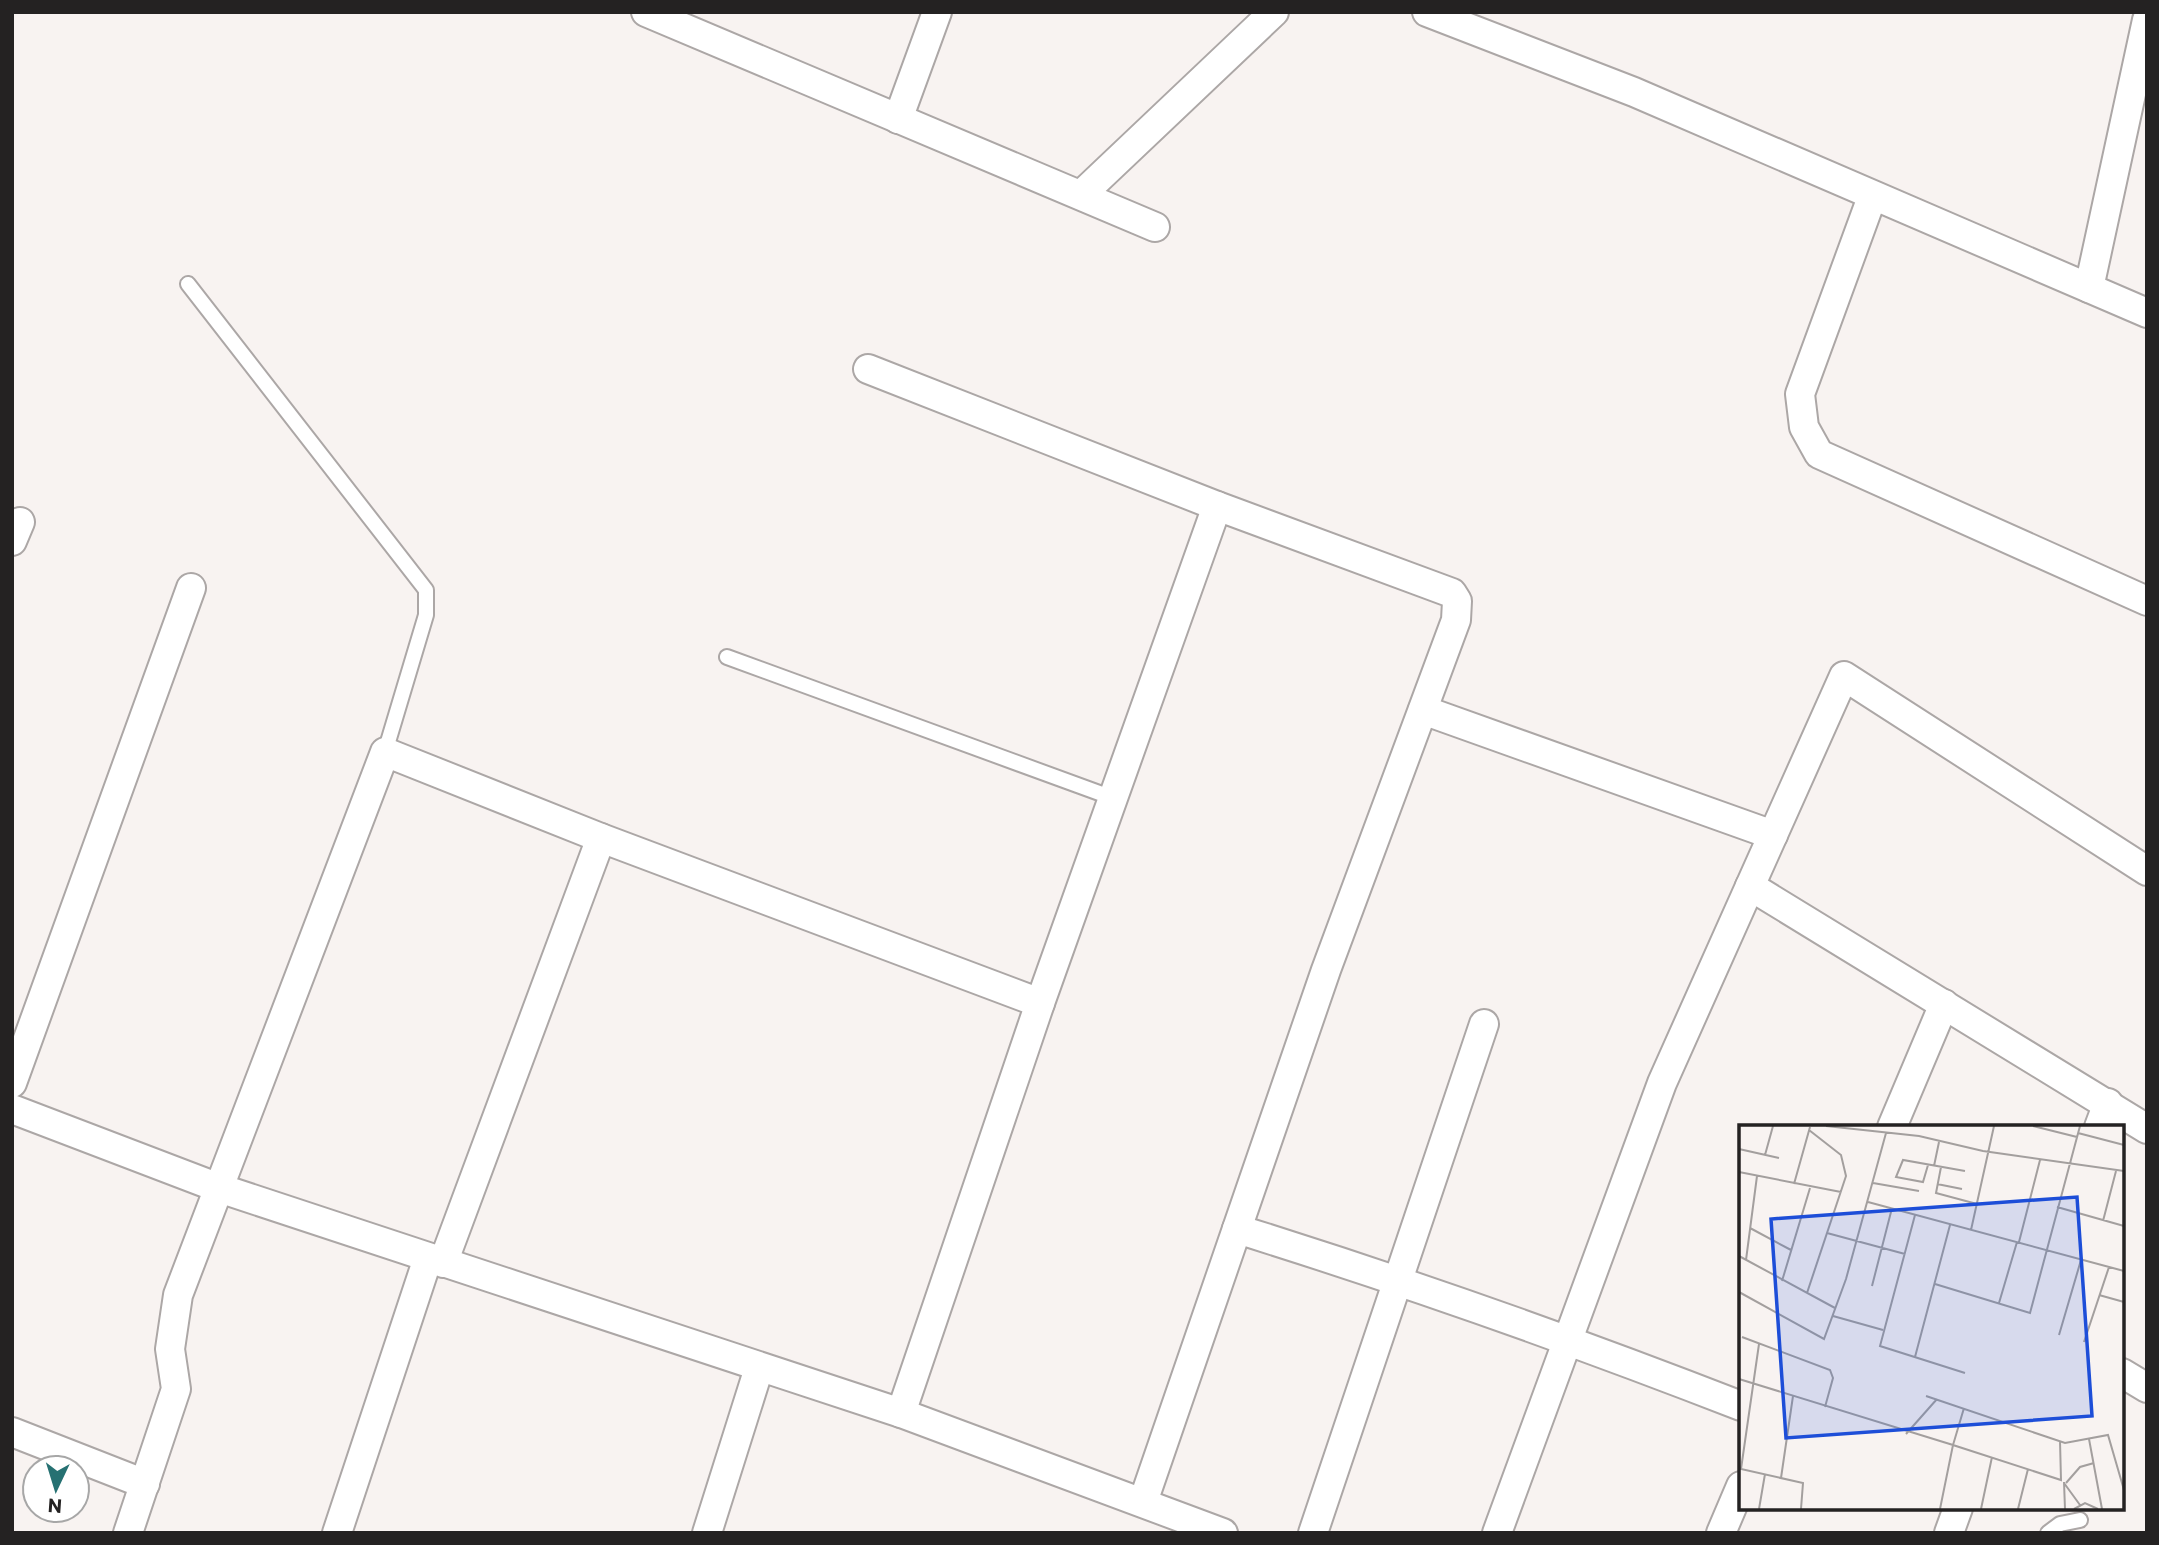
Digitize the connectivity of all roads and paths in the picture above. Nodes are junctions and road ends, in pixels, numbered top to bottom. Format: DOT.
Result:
graph roads {
  1 [pos="646,12"];
  2 [pos="937,12"];
  3 [pos="1274,12"];
  4 [pos="1427,12"];
  5 [pos="2147,20"];
  6 [pos="898,119"];
  7 [pos="1081,195"];
  8 [pos="1872,197"];
  9 [pos="1155,226"];
  10 [pos="188,284"];
  11 [pos="2089,288"];
  12 [pos="2147,313"];
  13 [pos="869,369"];
  14 [pos="1217,506"];
  15 [pos="191,588"];
  16 [pos="2147,601"];
  17 [pos="727,657"];
  18 [pos="1423,710"];
  19 [pos="385,752"];
  20 [pos="1113,798"];
  21 [pos="1773,835"];
  22 [pos="601,838"];
  23 [pos="2147,871"];
  24 [pos="1750,886"];
  25 [pos="1040,1003"];
  26 [pos="1944,1004"];
  27 [pos="1484,1024"];
  28 [pos="12,1083"];
  29 [pos="12,1110"];
  30 [pos="2103,1115"];
  31 [pos="1893,1125"];
  32 [pos="2147,1129"];
  33 [pos="219,1188"];
  34 [pos="1237,1229"];
  35 [pos="435,1261"];
  36 [pos="1398,1280"];
  37 [pos="1568,1339"];
  38 [pos="759,1368"];
  39 [pos="2124,1374"];
  40 [pos="2147,1388"];
  41 [pos="1739,1405"];
  42 [pos="901,1413"];
  43 [pos="12,1432"];
  44 [pos="145,1483"];
  45 [pos="1739,1491"];
  46 [pos="1143,1502"];
  47 [pos="1957,1510"];
  48 [pos="2080,1520"];
  49 [pos="128,1533"];
  50 [pos="337,1533"];
  51 [pos="707,1533"];
  52 [pos="1223,1533"];
  53 [pos="1313,1533"];
  54 [pos="1497,1533"];
  55 [pos="1721,1533"];
  56 [pos="1949,1533"];
  57 [pos="2048,1533"];
  1 -- 6 [label="street"];
  2 -- 6 [label="street"];
  3 -- 7 [label="street"];
  4 -- 8 [label="street"];
  5 -- 11 [label="street"];
  6 -- 7 [label="street"];
  7 -- 9 [label="street"];
  8 -- 11 [label="street"];
  8 -- 16 [label="street"];
  10 -- 19 [label="lane"];
  11 -- 12 [label="street"];
  13 -- 14 [label="street"];
  14 -- 18 [label="street"];
  14 -- 20 [label="street"];
  15 -- 28 [label="street"];
  17 -- 20 [label="lane"];
  18 -- 21 [label="street"];
  18 -- 34 [label="street"];
  19 -- 22 [label="street"];
  19 -- 33 [label="street"];
  20 -- 25 [label="street"];
  21 -- 23 [label="street"];
  21 -- 24 [label="street"];
  22 -- 25 [label="street"];
  22 -- 35 [label="street"];
  24 -- 26 [label="street"];
  24 -- 37 [label="street"];
  25 -- 42 [label="street"];
  26 -- 30 [label="street"];
  26 -- 31 [label="street"];
  27 -- 36 [label="street"];
  29 -- 33 [label="street"];
  30 -- 32 [label="street"];
  33 -- 35 [label="street"];
  33 -- 44 [label="street"];
  34 -- 36 [label="street"];
  34 -- 46 [label="street"];
  35 -- 38 [label="street"];
  35 -- 50 [label="street"];
  36 -- 37 [label="street"];
  36 -- 53 [label="street"];
  37 -- 41 [label="street"];
  37 -- 54 [label="street"];
  38 -- 42 [label="street"];
  38 -- 51 [label="street"];
  39 -- 40 [label="street"];
  42 -- 46 [label="street"];
  43 -- 44 [label="street"];
  44 -- 49 [label="street"];
  45 -- 55 [label="street"];
  46 -- 52 [label="street"];
  47 -- 56 [label="street"];
  48 -- 57 [label="lane"];
}
